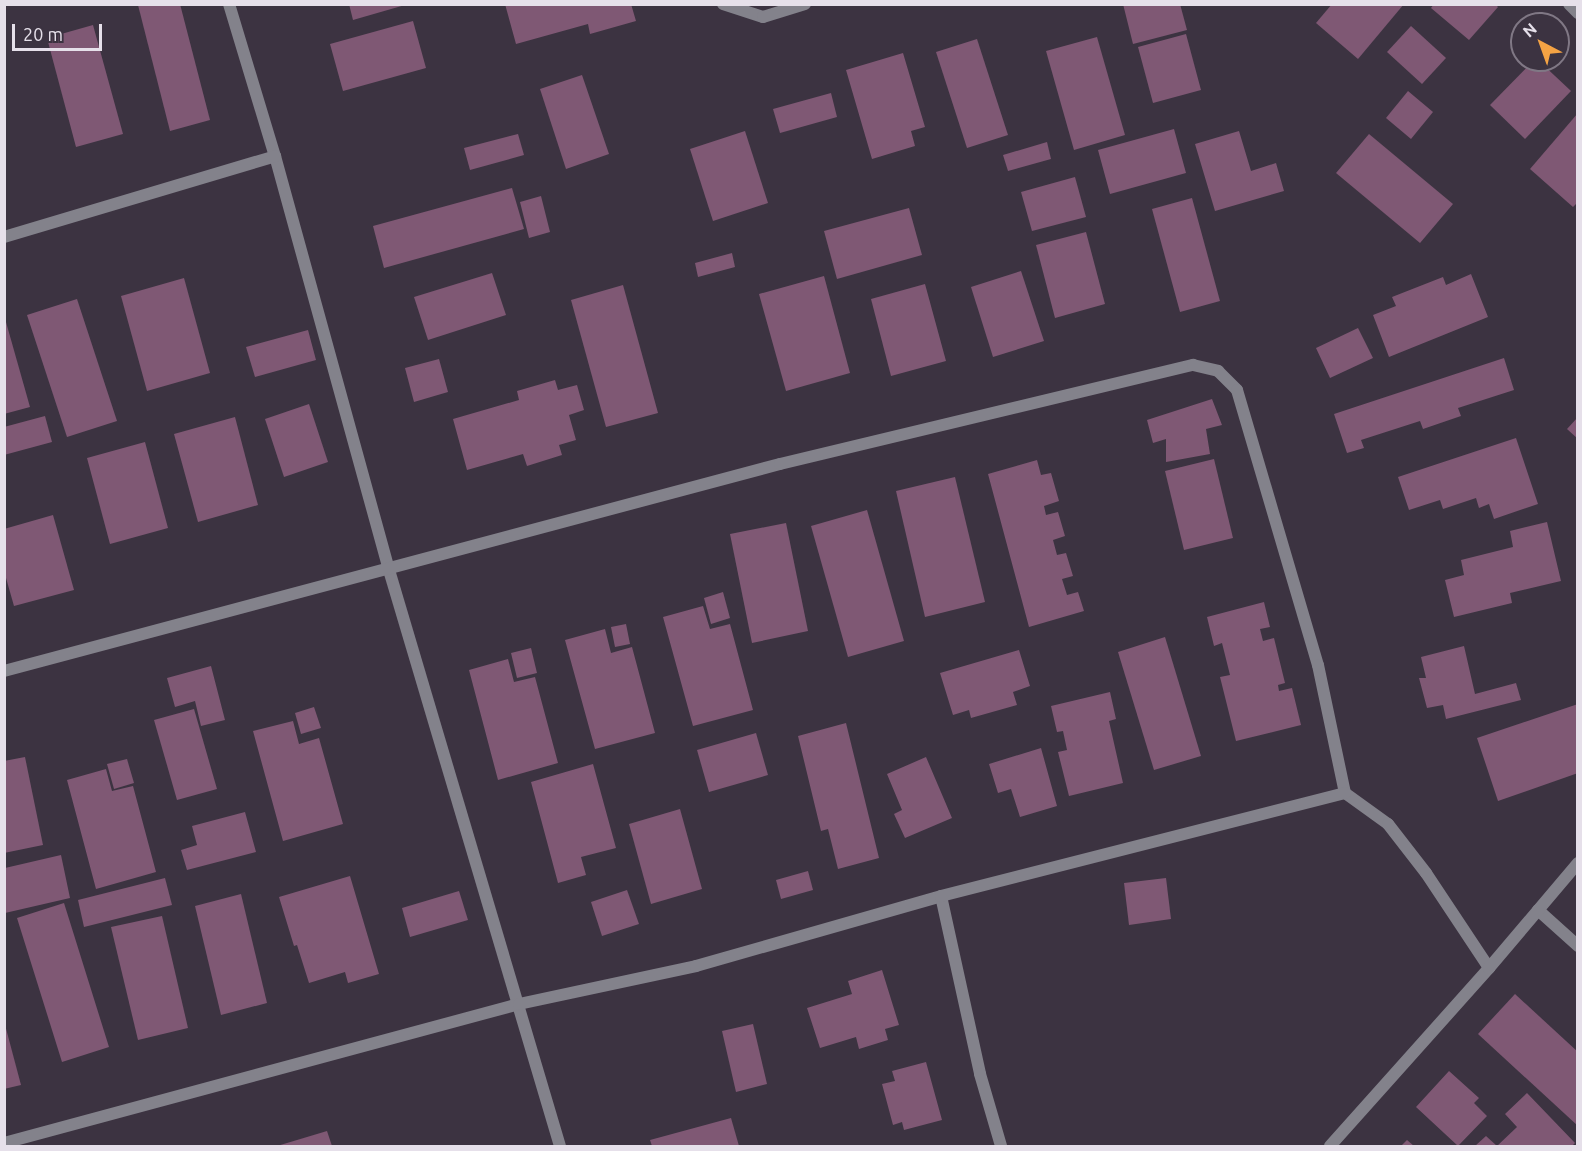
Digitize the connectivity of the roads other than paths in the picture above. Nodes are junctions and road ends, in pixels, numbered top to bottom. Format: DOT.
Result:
graph roads {
  1 [pos="229,4"];
  2 [pos="723,4"];
  3 [pos="805,4"];
  4 [pos="1569,4"];
  5 [pos="1578,13"];
  6 [pos="275,156"];
  7 [pos="4,237"];
  8 [pos="389,570"];
  9 [pos="4,671"];
  10 [pos="1345,793"];
  11 [pos="1578,863"];
  12 [pos="941,896"];
  13 [pos="1538,910"];
  14 [pos="1578,946"];
  15 [pos="1490,968"];
  16 [pos="519,1004"];
  17 [pos="4,1143"];
  18 [pos="560,1146"];
  19 [pos="1000,1146"];
  20 [pos="1330,1146"];
  1 -- 6 [label="street"];
  2 -- 3 [label="street"];
  4 -- 5 [label="street"];
  6 -- 7 [label="street"];
  6 -- 8 [label="street"];
  8 -- 9 [label="street"];
  8 -- 10 [label="street"];
  8 -- 16 [label="street"];
  10 -- 12 [label="street"];
  10 -- 15 [label="street"];
  11 -- 13 [label="street"];
  12 -- 16 [label="street"];
  12 -- 19 [label="street"];
  13 -- 14 [label="street"];
  13 -- 15 [label="street"];
  15 -- 20 [label="street"];
  16 -- 17 [label="street"];
  16 -- 18 [label="street"];
}
